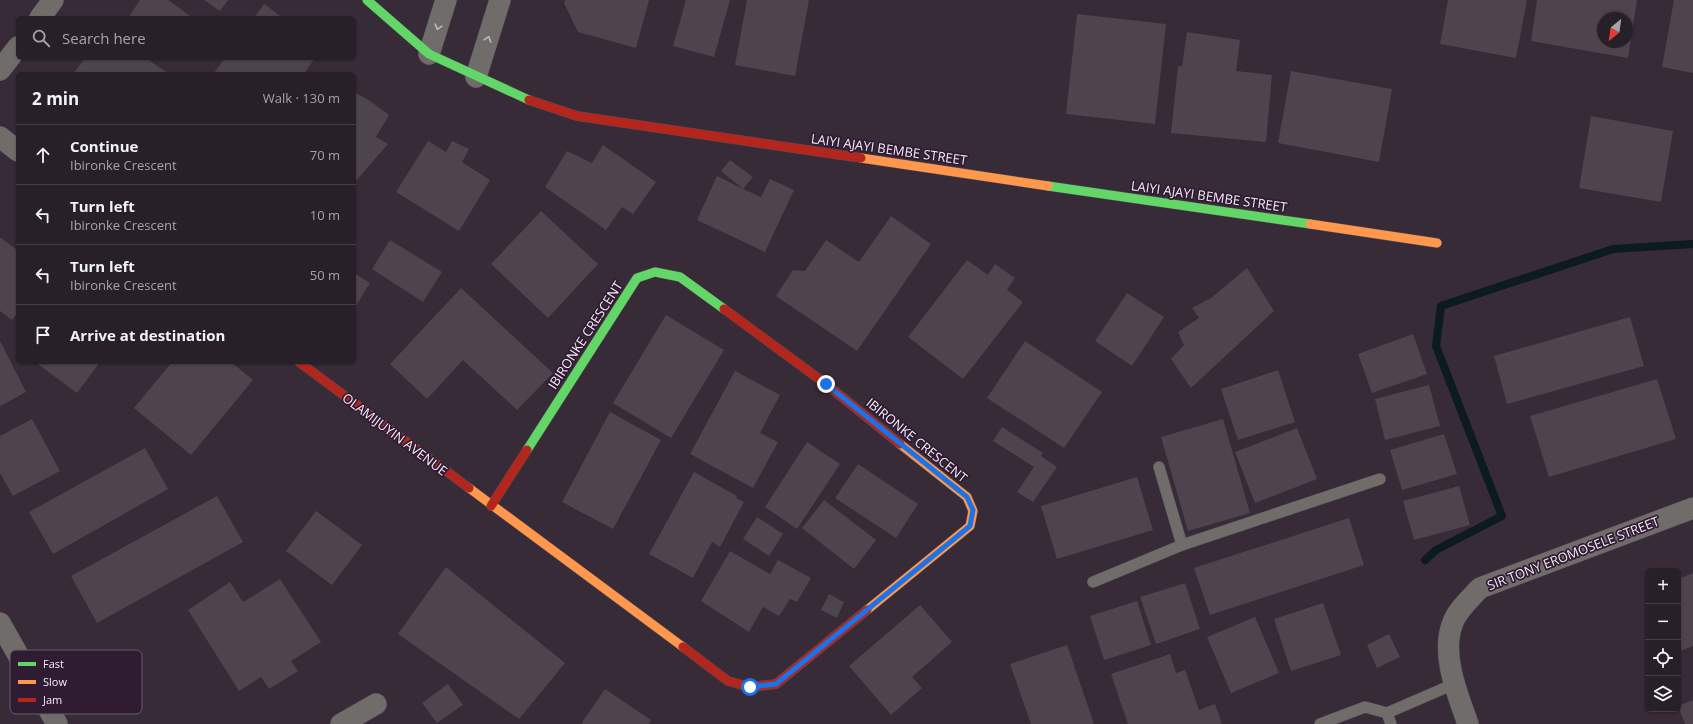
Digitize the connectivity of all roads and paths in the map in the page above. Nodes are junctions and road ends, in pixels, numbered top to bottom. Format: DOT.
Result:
graph roads {
  1 [pos="53,0"];
  2 [pos="367,0"];
  3 [pos="446,0"];
  4 [pos="500,0"];
  5 [pos="41,16"];
  6 [pos="16,50"];
  7 [pos="429,54"];
  8 [pos="0,70"];
  9 [pos="476,76"];
  10 [pos="0,137"];
  11 [pos="16,149"];
  12 [pos="1437,243"];
  13 [pos="302,364"];
  14 [pos="1159,467"];
  15 [pos="1380,479"];
  16 [pos="491,506"];
  17 [pos="1693,508"];
  18 [pos="1182,545"];
  19 [pos="1094,582"];
  20 [pos="0,624"];
  21 [pos="15,650"];
  22 [pos="1454,684"];
  23 [pos="376,704"];
  24 [pos="1387,713"];
  25 [pos="51,714"];
  26 [pos="57,724"];
  27 [pos="341,724"];
  28 [pos="1320,724"];
  29 [pos="1391,724"];
  30 [pos="1468,724"];
  1 -- 5 [label="street"];
  2 -- 7 [label="street, LAIYI AJAYI BEMBE STREET"];
  3 -- 7 [label="street, one-way"];
  9 -- 4 [label="street, one-way"];
  6 -- 8 [label="street"];
  7 -- 9 [label="street, LAIYI AJAYI BEMBE STREET"];
  9 -- 12 [label="street, LAIYI AJAYI BEMBE STREET"];
  10 -- 11 [label="street"];
  13 -- 16 [label="street, OLAMIJUYIN AVENUE"];
  14 -- 18 [label="lane"];
  15 -- 18 [label="lane"];
  16 -- 16 [label="street, IBIRONKE CRESCENT"];
  17 -- 22 [label="street, SIR TONY EROMOSELE STREET"];
  18 -- 19 [label="lane"];
  20 -- 21 [label="street"];
  22 -- 24 [label="lane"];
  22 -- 30 [label="street, SIR TONY EROMOSELE STREET"];
  23 -- 27 [label="street"];
  24 -- 28 [label="lane"];
  24 -- 29 [label="lane"];
  25 -- 26 [label="street"];
}
